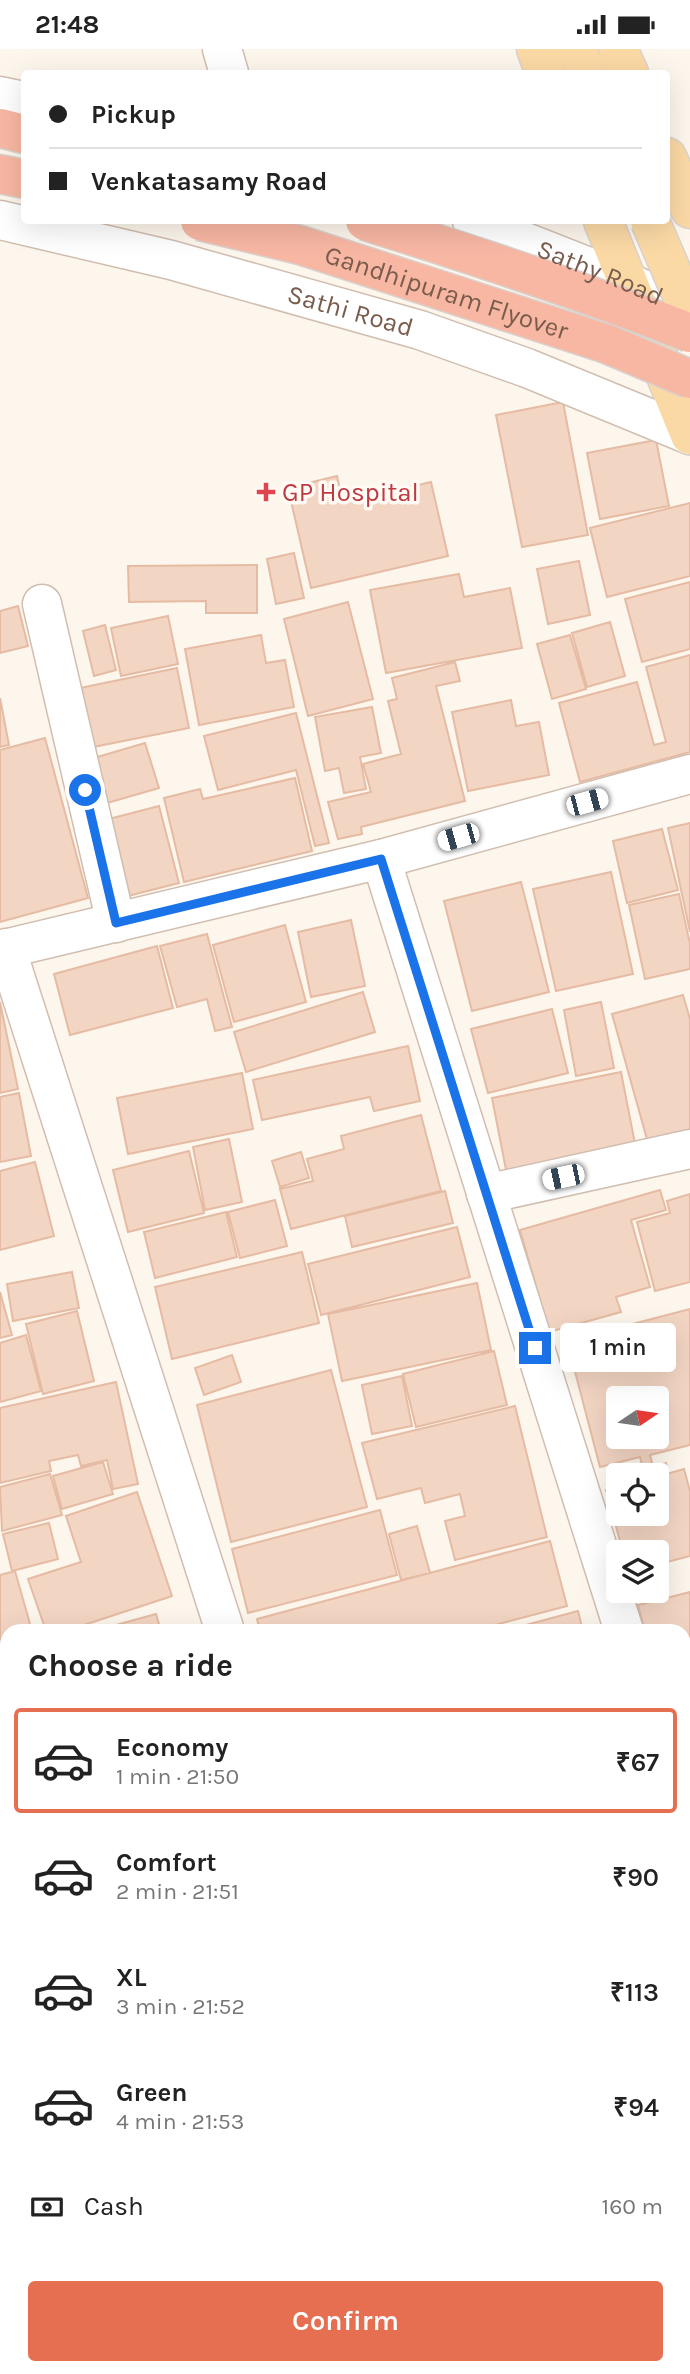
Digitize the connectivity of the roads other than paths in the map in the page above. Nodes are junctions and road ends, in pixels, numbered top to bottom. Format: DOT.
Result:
graph roads {
  1 [pos="222,49"];
  2 [pos="536,49"];
  3 [pos="576,49"];
  4 [pos="618,49"];
  5 [pos="228,70"];
  6 [pos="544,70"];
  7 [pos="586,70"];
  8 [pos="628,70"];
  9 [pos="0,96"];
  10 [pos="21,100"];
  11 [pos="0,128"];
  12 [pos="21,133"];
  13 [pos="670,164"];
  14 [pos="0,174"];
  15 [pos="21,178"];
  16 [pos="690,209"];
  17 [pos="0,219"];
  18 [pos="212,224"];
  19 [pos="374,224"];
  20 [pos="480,224"];
  21 [pos="604,224"];
  22 [pos="651,224"];
  23 [pos="627,282"];
  24 [pos="690,312"];
  25 [pos="690,333"];
  26 [pos="690,379"];
  27 [pos="690,435"];
  28 [pos="42,604"];
  29 [pos="690,774"];
  30 [pos="381,859"];
  31 [pos="116,923"];
  32 [pos="3,949"];
  33 [pos="690,1149"];
  34 [pos="486,1194"];
  35 [pos="223,1624"];
  36 [pos="622,1624"];
  1 -- 5 [label="street"];
  2 -- 6 [label="main road"];
  3 -- 7 [label="main road"];
  4 -- 8 [label="main road"];
  9 -- 10 [label="street"];
  11 -- 12 [label="highway"];
  13 -- 16 [label="main road"];
  14 -- 15 [label="highway"];
  17 -- 27 [label="street, Sathi Road"];
  18 -- 26 [label="highway, Gandhipuram Flyover, bridge"];
  19 -- 25 [label="highway, Gandhipuram Flyover, bridge"];
  20 -- 23 [label="street, Sathy Road"];
  21 -- 23 [label="main road"];
  22 -- 24 [label="main road, bridge"];
  23 -- 24 [label="street, Sathy Road"];
  23 -- 27 [label="main road"];
  28 -- 31 [label="street"];
  29 -- 30 [label="street"];
  30 -- 31 [label="street"];
  30 -- 34 [label="street"];
  31 -- 32 [label="street"];
  32 -- 35 [label="street"];
  33 -- 34 [label="street"];
  34 -- 36 [label="street"];
}
